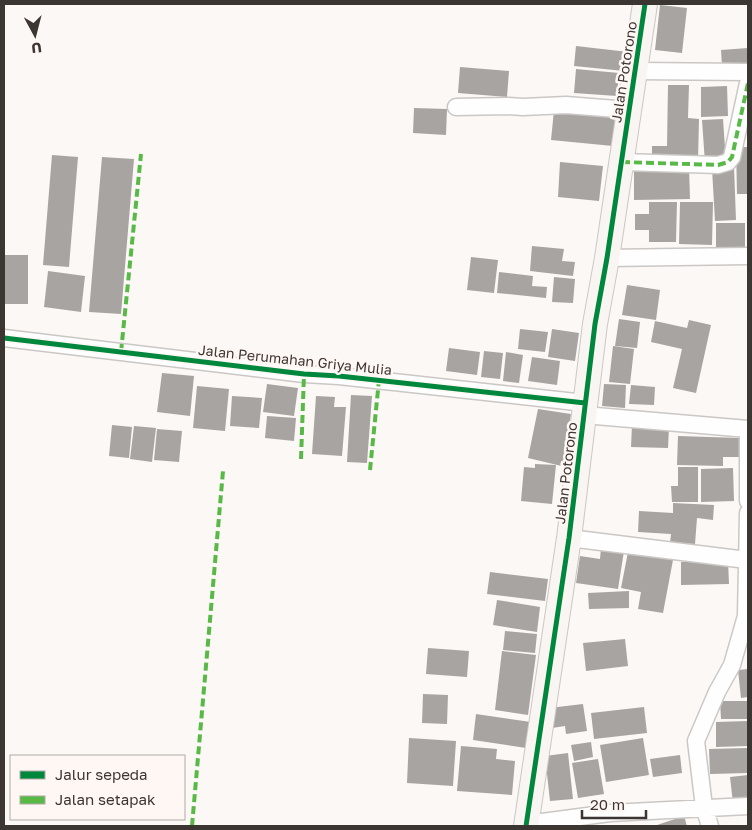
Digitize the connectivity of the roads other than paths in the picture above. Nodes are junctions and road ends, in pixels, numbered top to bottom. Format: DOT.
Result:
graph roads {
  1 [pos="646,4"];
  2 [pos="636,71"];
  3 [pos="748,72"];
  4 [pos="748,83"];
  5 [pos="456,107"];
  6 [pos="629,110"];
  7 [pos="622,162"];
  8 [pos="748,256"];
  9 [pos="608,258"];
  10 [pos="4,338"];
  11 [pos="584,409"];
  12 [pos="748,429"];
  13 [pos="748,501"];
  14 [pos="748,513"];
  15 [pos="569,538"];
  16 [pos="747,560"];
  17 [pos="748,806"];
  18 [pos="704,807"];
  19 [pos="526,825"];
  20 [pos="710,826"];
  1 -- 2 [label="street, Jalan Potorono"];
  2 -- 3 [label="street"];
  2 -- 6 [label="street, Jalan Potorono"];
  4 -- 7 [label="street"];
  5 -- 6 [label="street"];
  6 -- 7 [label="street, Jalan Potorono"];
  7 -- 9 [label="street, Jalan Potorono"];
  8 -- 9 [label="street"];
  9 -- 11 [label="street, Jalan Potorono"];
  10 -- 11 [label="street, Jalan Perumahan Griya Mulia"];
  11 -- 12 [label="street, Jalan Perumahan Griya Mulia"];
  11 -- 15 [label="street, Jalan Potorono"];
  12 -- 13 [label="street"];
  14 -- 16 [label="street"];
  15 -- 16 [label="street"];
  15 -- 19 [label="street, Jalan Potorono"];
  16 -- 18 [label="street"];
  17 -- 18 [label="street"];
  18 -- 19 [label="street"];
  18 -- 20 [label="street"];
}
